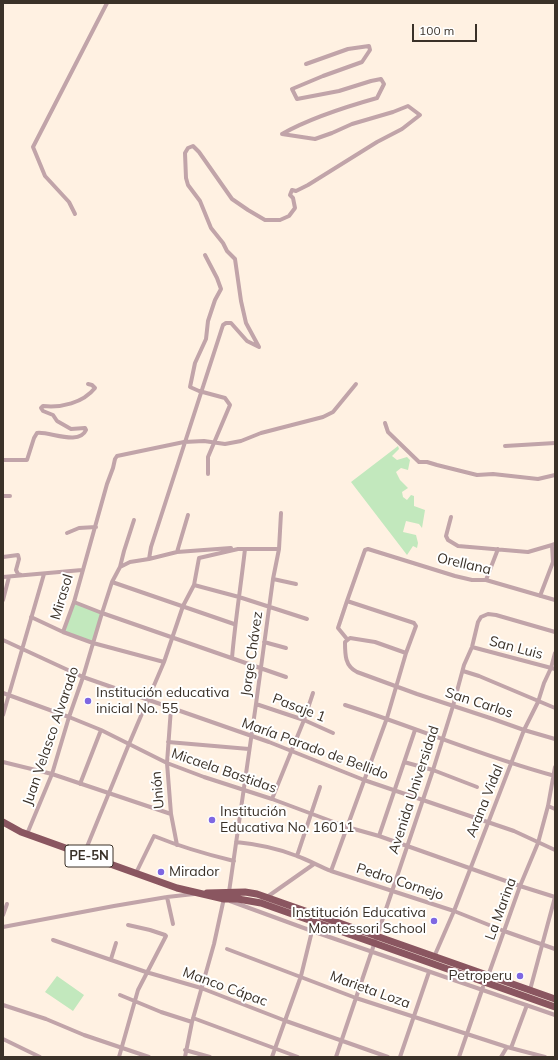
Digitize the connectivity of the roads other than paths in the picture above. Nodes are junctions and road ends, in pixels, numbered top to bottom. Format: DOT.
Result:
graph roads {
  1 [pos="107,3"];
  2 [pos="306,64"];
  3 [pos="75,214"];
  4 [pos="205,255"];
  5 [pos="88,384"];
  6 [pos="356,384"];
  7 [pos="202,392"];
  8 [pos="385,423"];
  9 [pos="184,442"];
  10 [pos="214,443"];
  11 [pos="555,443"];
  12 [pos="505,446"];
  13 [pos="3,460"];
  14 [pos="208,474"];
  15 [pos="555,475"];
  16 [pos="3,496"];
  17 [pos="10,496"];
  18 [pos="281,513"];
  19 [pos="188,515"];
  20 [pos="451,517"];
  21 [pos="134,520"];
  22 [pos="96,527"];
  23 [pos="67,533"];
  24 [pos="553,545"];
  25 [pos="238,549"];
  26 [pos="245,549"];
  27 [pos="279,549"];
  28 [pos="498,549"];
  29 [pos="177,552"];
  30 [pos="3,557"];
  31 [pos="149,559"];
  32 [pos="120,567"];
  33 [pos="82,570"];
  34 [pos="44,574"];
  35 [pos="21,575"];
  36 [pos="9,576"];
  37 [pos="3,577"];
  38 [pos="273,579"];
  39 [pos="486,580"];
  40 [pos="112,582"];
  41 [pos="296,584"];
  42 [pos="194,585"];
  43 [pos="540,596"];
  44 [pos="239,597"];
  45 [pos="3,600"];
  46 [pos="555,600"];
  47 [pos="347,601"];
  48 [pos="74,602"];
  49 [pos="183,606"];
  50 [pos="269,606"];
  51 [pos="102,613"];
  52 [pos="31,617"];
  53 [pos="307,618"];
  54 [pos="234,624"];
  55 [pos="63,632"];
  56 [pos="555,632"];
  57 [pos="173,637"];
  58 [pos="347,639"];
  59 [pos="3,640"];
  60 [pos="264,642"];
  61 [pos="93,643"];
  62 [pos="472,647"];
  63 [pos="286,648"];
  64 [pos="22,649"];
  65 [pos="406,653"];
  66 [pos="555,653"];
  67 [pos="232,658"];
  68 [pos="164,662"];
  69 [pos="260,668"];
  70 [pos="553,669"];
  71 [pos="463,671"];
  72 [pos="83,677"];
  73 [pos="286,677"];
  74 [pos="396,686"];
  75 [pos="3,693"];
  76 [pos="313,693"];
  77 [pos="10,696"];
  78 [pos="148,700"];
  79 [pos="538,702"];
  80 [pos="256,704"];
  81 [pos="345,705"];
  82 [pos="453,706"];
  83 [pos="171,708"];
  84 [pos="555,708"];
  85 [pos="3,716"];
  86 [pos="69,717"];
  87 [pos="387,718"];
  88 [pos="304,720"];
  89 [pos="101,730"];
  90 [pos="415,730"];
  91 [pos="524,730"];
  92 [pos="333,733"];
  93 [pos="251,736"];
  94 [pos="555,739"];
  95 [pos="442,740"];
  96 [pos="168,742"];
  97 [pos="129,744"];
  98 [pos="249,749"];
  99 [pos="291,752"];
  100 [pos="3,762"];
  101 [pos="404,762"];
  102 [pos="167,763"];
  103 [pos="512,764"];
  104 [pos="555,767"];
  105 [pos="433,770"];
  106 [pos="52,774"];
  107 [pos="554,776"];
  108 [pos="364,780"];
  109 [pos="80,784"];
  110 [pos="320,787"];
  111 [pos="477,787"];
  112 [pos="244,790"];
  113 [pos="394,790"];
  114 [pos="109,793"];
  115 [pos="272,799"];
  116 [pos="423,799"];
  117 [pos="548,806"];
  118 [pos="555,809"];
  119 [pos="312,813"];
  120 [pos="171,814"];
  121 [pos="3,822"];
  122 [pos="489,823"];
  123 [pos="347,827"];
  124 [pos="27,834"];
  125 [pos="379,836"];
  126 [pos="236,842"];
  127 [pos="538,843"];
  128 [pos="177,845"];
  129 [pos="408,846"];
  130 [pos="555,850"];
  131 [pos="84,854"];
  132 [pos="297,856"];
  133 [pos="234,861"];
  134 [pos="314,864"];
  135 [pos="471,868"];
  136 [pos="331,871"];
  137 [pos="136,873"];
  138 [pos="520,886"];
  139 [pos="393,891"];
  140 [pos="199,894"];
  141 [pos="225,894"];
  142 [pos="167,897"];
  143 [pos="266,897"];
  144 [pos="555,897"];
  145 [pos="7,904"];
  146 [pos="454,911"];
  147 [pos="3,915"];
  148 [pos="3,924"];
  149 [pos="173,924"];
  150 [pos="128,925"];
  151 [pos="8,926"];
  152 [pos="3,927"];
  153 [pos="312,931"];
  154 [pos="504,932"];
  155 [pos="54,940"];
  156 [pos="376,940"];
  157 [pos="116,942"];
  158 [pos="542,944"];
  159 [pos="555,948"];
  160 [pos="227,949"];
  161 [pos="372,952"];
  162 [pos="434,957"];
  163 [pos="111,960"];
  164 [pos="146,972"];
  165 [pos="429,972"];
  166 [pos="301,976"];
  167 [pos="485,982"];
  168 [pos="201,988"];
  169 [pos="530,990"];
  170 [pos="120,995"];
  171 [pos="356,998"];
  172 [pos="555,999"];
  173 [pos="134,1001"];
  174 [pos="3,1005"];
  175 [pos="527,1005"];
  176 [pos="555,1006"];
  177 [pos="555,1015"];
  178 [pos="414,1017"];
  179 [pos="193,1020"];
  180 [pos="286,1021"];
  181 [pos="467,1034"];
  182 [pos="3,1039"];
  183 [pos="341,1041"];
  184 [pos="122,1047"];
  185 [pos="509,1048"];
  186 [pos="276,1049"];
  187 [pos="185,1050"];
  188 [pos="40,1057"];
  189 [pos="119,1057"];
  190 [pos="149,1057"];
  191 [pos="185,1057"];
  192 [pos="210,1057"];
  193 [pos="272,1057"];
  194 [pos="298,1057"];
  195 [pos="336,1057"];
  196 [pos="388,1057"];
  197 [pos="400,1057"];
  198 [pos="459,1057"];
  199 [pos="501,1057"];
  200 [pos="545,1057"];
  1 -- 3 [label="street"];
  2 -- 7 [label="street"];
  4 -- 7 [label="street"];
  5 -- 13 [label="street"];
  6 -- 10 [label="street"];
  7 -- 9 [label="street"];
  7 -- 10 [label="street"];
  8 -- 15 [label="street"];
  9 -- 10 [label="street"];
  9 -- 22 [label="street, Mirasol"];
  9 -- 31 [label="street"];
  10 -- 14 [label="street"];
  11 -- 12 [label="street"];
  16 -- 17 [label="street"];
  18 -- 27 [label="street, Jorge Chávez"];
  19 -- 29 [label="street"];
  20 -- 28 [label="street"];
  21 -- 32 [label="street, Juan Velasco Alvarado"];
  22 -- 23 [label="street"];
  22 -- 33 [label="street, Mirasol"];
  24 -- 28 [label="street"];
  24 -- 43 [label="street"];
  25 -- 26 [label="street"];
  25 -- 29 [label="street"];
  25 -- 42 [label="street"];
  26 -- 27 [label="street"];
  26 -- 44 [label="street"];
  27 -- 38 [label="street, Jorge Chávez"];
  28 -- 39 [label="street"];
  29 -- 31 [label="street"];
  30 -- 35 [label="street"];
  31 -- 32 [label="street"];
  32 -- 40 [label="street, Juan Velasco Alvarado"];
  33 -- 34 [label="street"];
  33 -- 48 [label="street, Mirasol"];
  34 -- 35 [label="street"];
  34 -- 52 [label="street"];
  35 -- 36 [label="street"];
  36 -- 37 [label="street"];
  36 -- 45 [label="street"];
  38 -- 41 [label="street"];
  38 -- 50 [label="street, Jorge Chávez"];
  39 -- 43 [label="street, Orellana"];
  39 -- 47 [label="street, Orellana"];
  40 -- 49 [label="street"];
  40 -- 51 [label="street, Juan Velasco Alvarado"];
  42 -- 44 [label="street"];
  42 -- 49 [label="street"];
  43 -- 46 [label="street, Orellana"];
  44 -- 50 [label="street"];
  44 -- 54 [label="street"];
  47 -- 58 [label="street"];
  47 -- 65 [label="street"];
  48 -- 51 [label="street"];
  48 -- 55 [label="street, Mirasol"];
  49 -- 54 [label="street"];
  49 -- 57 [label="street"];
  50 -- 53 [label="street"];
  50 -- 60 [label="street, Jorge Chávez"];
  51 -- 57 [label="street"];
  51 -- 61 [label="street, Juan Velasco Alvarado"];
  52 -- 55 [label="street"];
  52 -- 64 [label="street"];
  54 -- 67 [label="street"];
  55 -- 61 [label="street"];
  56 -- 62 [label="street, Avenida Universidad"];
  57 -- 67 [label="street"];
  57 -- 68 [label="street"];
  58 -- 65 [label="street"];
  58 -- 74 [label="street, San Carlos"];
  59 -- 64 [label="street, María Parado de Bellido"];
  60 -- 63 [label="street"];
  60 -- 69 [label="street, Jorge Chávez"];
  61 -- 68 [label="street"];
  61 -- 72 [label="street, Juan Velasco Alvarado"];
  62 -- 70 [label="street, San Luis"];
  62 -- 71 [label="street, Avenida Universidad"];
  64 -- 72 [label="street, María Parado de Bellido"];
  64 -- 77 [label="street"];
  65 -- 74 [label="street"];
  66 -- 70 [label="street, Arana Vidal"];
  67 -- 69 [label="street"];
  68 -- 78 [label="street"];
  69 -- 73 [label="street"];
  69 -- 80 [label="street, Jorge Chávez"];
  70 -- 79 [label="street, Arana Vidal"];
  71 -- 79 [label="street"];
  71 -- 82 [label="street, Avenida Universidad"];
  72 -- 78 [label="street, María Parado de Bellido"];
  72 -- 86 [label="street, Juan Velasco Alvarado"];
  74 -- 82 [label="street, San Carlos"];
  74 -- 87 [label="street"];
  75 -- 77 [label="street, Micaela Bastidas"];
  76 -- 88 [label="street"];
  77 -- 85 [label="street"];
  77 -- 86 [label="street, Micaela Bastidas"];
  78 -- 83 [label="street, María Parado de Bellido"];
  78 -- 97 [label="street"];
  79 -- 84 [label="street"];
  79 -- 91 [label="street, Arana Vidal"];
  80 -- 88 [label="street, Pasaje 1"];
  80 -- 93 [label="street, Jorge Chávez"];
  81 -- 87 [label="street"];
  82 -- 91 [label="street, San Carlos"];
  82 -- 95 [label="street, Avenida Universidad"];
  83 -- 93 [label="street, María Parado de Bellido"];
  83 -- 96 [label="street, Unión"];
  86 -- 89 [label="street, Micaela Bastidas"];
  86 -- 106 [label="street, Juan Velasco Alvarado"];
  87 -- 90 [label="street"];
  87 -- 108 [label="street"];
  88 -- 92 [label="street, Pasaje 1"];
  88 -- 99 [label="street"];
  89 -- 97 [label="street, Micaela Bastidas"];
  89 -- 109 [label="street"];
  90 -- 95 [label="street"];
  90 -- 101 [label="street"];
  91 -- 94 [label="street, San Carlos"];
  91 -- 103 [label="street, Arana Vidal"];
  93 -- 98 [label="street, Jorge Chávez"];
  93 -- 99 [label="street, María Parado de Bellido"];
  95 -- 103 [label="street"];
  95 -- 105 [label="street, Avenida Universidad"];
  96 -- 98 [label="street"];
  96 -- 102 [label="street, Unión"];
  97 -- 102 [label="street, Micaela Bastidas"];
  97 -- 114 [label="street"];
  98 -- 112 [label="street, Jorge Chávez"];
  99 -- 108 [label="street, María Parado de Bellido"];
  99 -- 115 [label="street"];
  100 -- 106 [label="street"];
  101 -- 105 [label="street"];
  101 -- 113 [label="street"];
  102 -- 112 [label="street, Micaela Bastidas"];
  102 -- 120 [label="street, Unión"];
  103 -- 107 [label="street"];
  103 -- 122 [label="street, Arana Vidal"];
  104 -- 107 [label="street, La Marina"];
  105 -- 111 [label="street"];
  105 -- 116 [label="street, Avenida Universidad"];
  106 -- 109 [label="street"];
  106 -- 124 [label="street, Juan Velasco Alvarado"];
  107 -- 117 [label="street, La Marina"];
  108 -- 113 [label="street, María Parado de Bellido"];
  108 -- 123 [label="street"];
  109 -- 114 [label="street"];
  110 -- 119 [label="street"];
  112 -- 115 [label="street, Micaela Bastidas"];
  112 -- 126 [label="street, Jorge Chávez"];
  113 -- 116 [label="street, María Parado de Bellido"];
  113 -- 125 [label="street"];
  114 -- 120 [label="street"];
  114 -- 131 [label="street"];
  115 -- 119 [label="street, Micaela Bastidas"];
  116 -- 122 [label="street, María Parado de Bellido"];
  116 -- 129 [label="street, Avenida Universidad"];
  117 -- 118 [label="street"];
  117 -- 127 [label="street, La Marina"];
  119 -- 123 [label="street, Micaela Bastidas"];
  119 -- 132 [label="street"];
  120 -- 128 [label="street, Unión"];
  121 -- 124 [label="highway, PE-5N"];
  122 -- 127 [label="street, María Parado de Bellido"];
  122 -- 135 [label="street, Arana Vidal"];
  123 -- 125 [label="street, Micaela Bastidas"];
  123 -- 136 [label="street"];
  124 -- 131 [label="highway, PE-5N"];
  125 -- 129 [label="street, Micaela Bastidas"];
  126 -- 132 [label="street, Pedro Cornejo"];
  126 -- 133 [label="street, Jorge Chávez"];
  127 -- 130 [label="street, María Parado de Bellido"];
  127 -- 138 [label="street, La Marina"];
  128 -- 133 [label="street"];
  128 -- 137 [label="street"];
  129 -- 135 [label="street, Micaela Bastidas"];
  129 -- 139 [label="street, Avenida Universidad"];
  131 -- 137 [label="highway, PE-5N"];
  132 -- 134 [label="street, Pedro Cornejo"];
  133 -- 141 [label="street, Jorge Chávez"];
  134 -- 136 [label="street, Pedro Cornejo"];
  134 -- 143 [label="street"];
  135 -- 138 [label="street, Micaela Bastidas"];
  135 -- 146 [label="street, Arana Vidal"];
  136 -- 139 [label="street, Pedro Cornejo"];
  137 -- 140 [label="highway, PE-5N"];
  138 -- 144 [label="street, Micaela Bastidas"];
  138 -- 154 [label="street, La Marina"];
  139 -- 146 [label="street, Pedro Cornejo"];
  139 -- 156 [label="street, Avenida Universidad"];
  140 -- 141 [label="highway, PE-5N"];
  140 -- 142 [label="street"];
  141 -- 143 [label="highway, PE-5N"];
  141 -- 153 [label="street"];
  141 -- 156 [label="highway, PE-5N"];
  141 -- 168 [label="street, Jorge Chávez"];
  142 -- 149 [label="street"];
  142 -- 151 [label="street"];
  143 -- 156 [label="highway, PE-5N"];
  144 -- 158 [label="street"];
  145 -- 147 [label="street"];
  146 -- 154 [label="street, Pedro Cornejo"];
  146 -- 162 [label="street, Arana Vidal"];
  148 -- 151 [label="street"];
  150 -- 164 [label="street"];
  151 -- 152 [label="street"];
  153 -- 161 [label="street"];
  153 -- 166 [label="street"];
  154 -- 158 [label="street, Pedro Cornejo"];
  154 -- 167 [label="street, La Marina"];
  155 -- 163 [label="street, Manco Cápac"];
  156 -- 161 [label="street, Avenida Universidad"];
  156 -- 162 [label="highway, PE-5N"];
  156 -- 167 [label="highway, PE-5N"];
  157 -- 163 [label="street"];
  158 -- 159 [label="street, Pedro Cornejo"];
  158 -- 169 [label="street"];
  160 -- 166 [label="street, Marieta Loza"];
  161 -- 165 [label="street"];
  161 -- 171 [label="street, Avenida Universidad"];
  162 -- 167 [label="highway, PE-5N"];
  163 -- 164 [label="street, Manco Cápac"];
  164 -- 168 [label="street, Manco Cápac"];
  164 -- 173 [label="street"];
  165 -- 167 [label="street"];
  165 -- 178 [label="street"];
  166 -- 171 [label="street, Marieta Loza"];
  166 -- 180 [label="street"];
  167 -- 169 [label="highway, PE-5N"];
  167 -- 175 [label="street"];
  167 -- 176 [label="highway, PE-5N"];
  167 -- 181 [label="street, La Marina"];
  168 -- 179 [label="street, Jorge Chávez"];
  168 -- 180 [label="street, Manco Cápac"];
  169 -- 172 [label="highway, PE-5N"];
  170 -- 173 [label="street"];
  171 -- 178 [label="street, Marieta Loza"];
  171 -- 183 [label="street, Avenida Universidad"];
  173 -- 179 [label="street"];
  173 -- 184 [label="street"];
  174 -- 184 [label="street"];
  175 -- 177 [label="street"];
  175 -- 185 [label="street"];
  178 -- 181 [label="street, Marieta Loza"];
  178 -- 197 [label="street"];
  179 -- 186 [label="street"];
  179 -- 187 [label="street, Jorge Chávez"];
  180 -- 183 [label="street, Manco Cápac"];
  180 -- 186 [label="street"];
  181 -- 185 [label="street, Marieta Loza"];
  181 -- 198 [label="street, La Marina"];
  182 -- 188 [label="street"];
  183 -- 195 [label="street, Avenida Universidad"];
  183 -- 196 [label="street, Manco Cápac"];
  184 -- 189 [label="street"];
  184 -- 190 [label="street"];
  185 -- 199 [label="street"];
  185 -- 200 [label="street, Marieta Loza"];
  186 -- 193 [label="street"];
  186 -- 194 [label="street"];
  187 -- 191 [label="street, Jorge Chávez"];
  187 -- 192 [label="street"];
}
